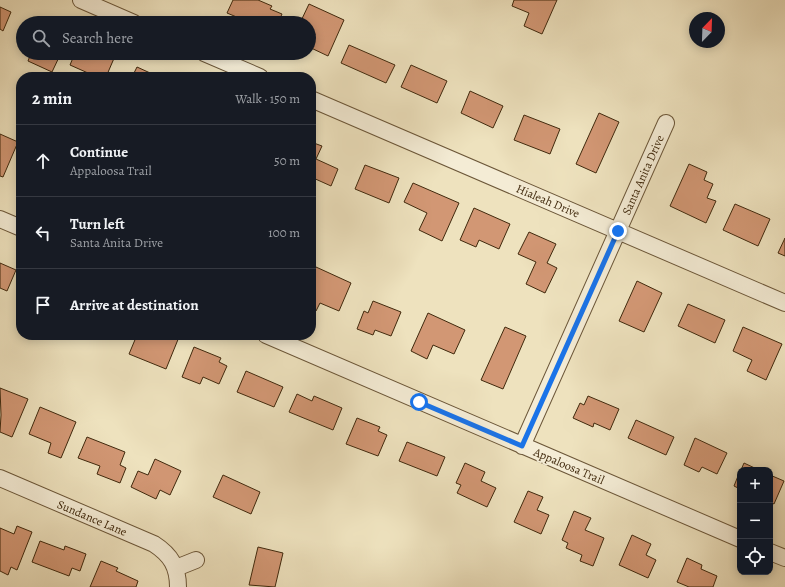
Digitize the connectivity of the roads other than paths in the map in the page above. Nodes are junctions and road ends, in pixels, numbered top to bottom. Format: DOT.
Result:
graph roads {
  1 [pos="81,0"];
  2 [pos="118,16"];
  3 [pos="220,60"];
  4 [pos="248,72"];
  5 [pos="316,101"];
  6 [pos="666,123"];
  7 [pos="0,219"];
  8 [pos="16,226"];
  9 [pos="618,231"];
  10 [pos="785,303"];
  11 [pos="278,340"];
  12 [pos="522,446"];
  13 [pos="0,478"];
  14 [pos="737,538"];
  15 [pos="773,553"];
  16 [pos="785,558"];
  17 [pos="196,560"];
  18 [pos="176,568"];
  19 [pos="178,587"];
  1 -- 2 [label="street"];
  3 -- 4 [label="street"];
  5 -- 9 [label="street, Hialeah Drive"];
  6 -- 9 [label="street, Santa Anita Drive"];
  7 -- 8 [label="street"];
  9 -- 10 [label="street, Hialeah Drive"];
  9 -- 12 [label="street, Santa Anita Drive"];
  11 -- 12 [label="street, Appaloosa Trail"];
  12 -- 14 [label="street, Appaloosa Trail"];
  13 -- 18 [label="street, Sundance Lane"];
  15 -- 16 [label="street"];
  17 -- 18 [label="street"];
  18 -- 19 [label="street"];
}
